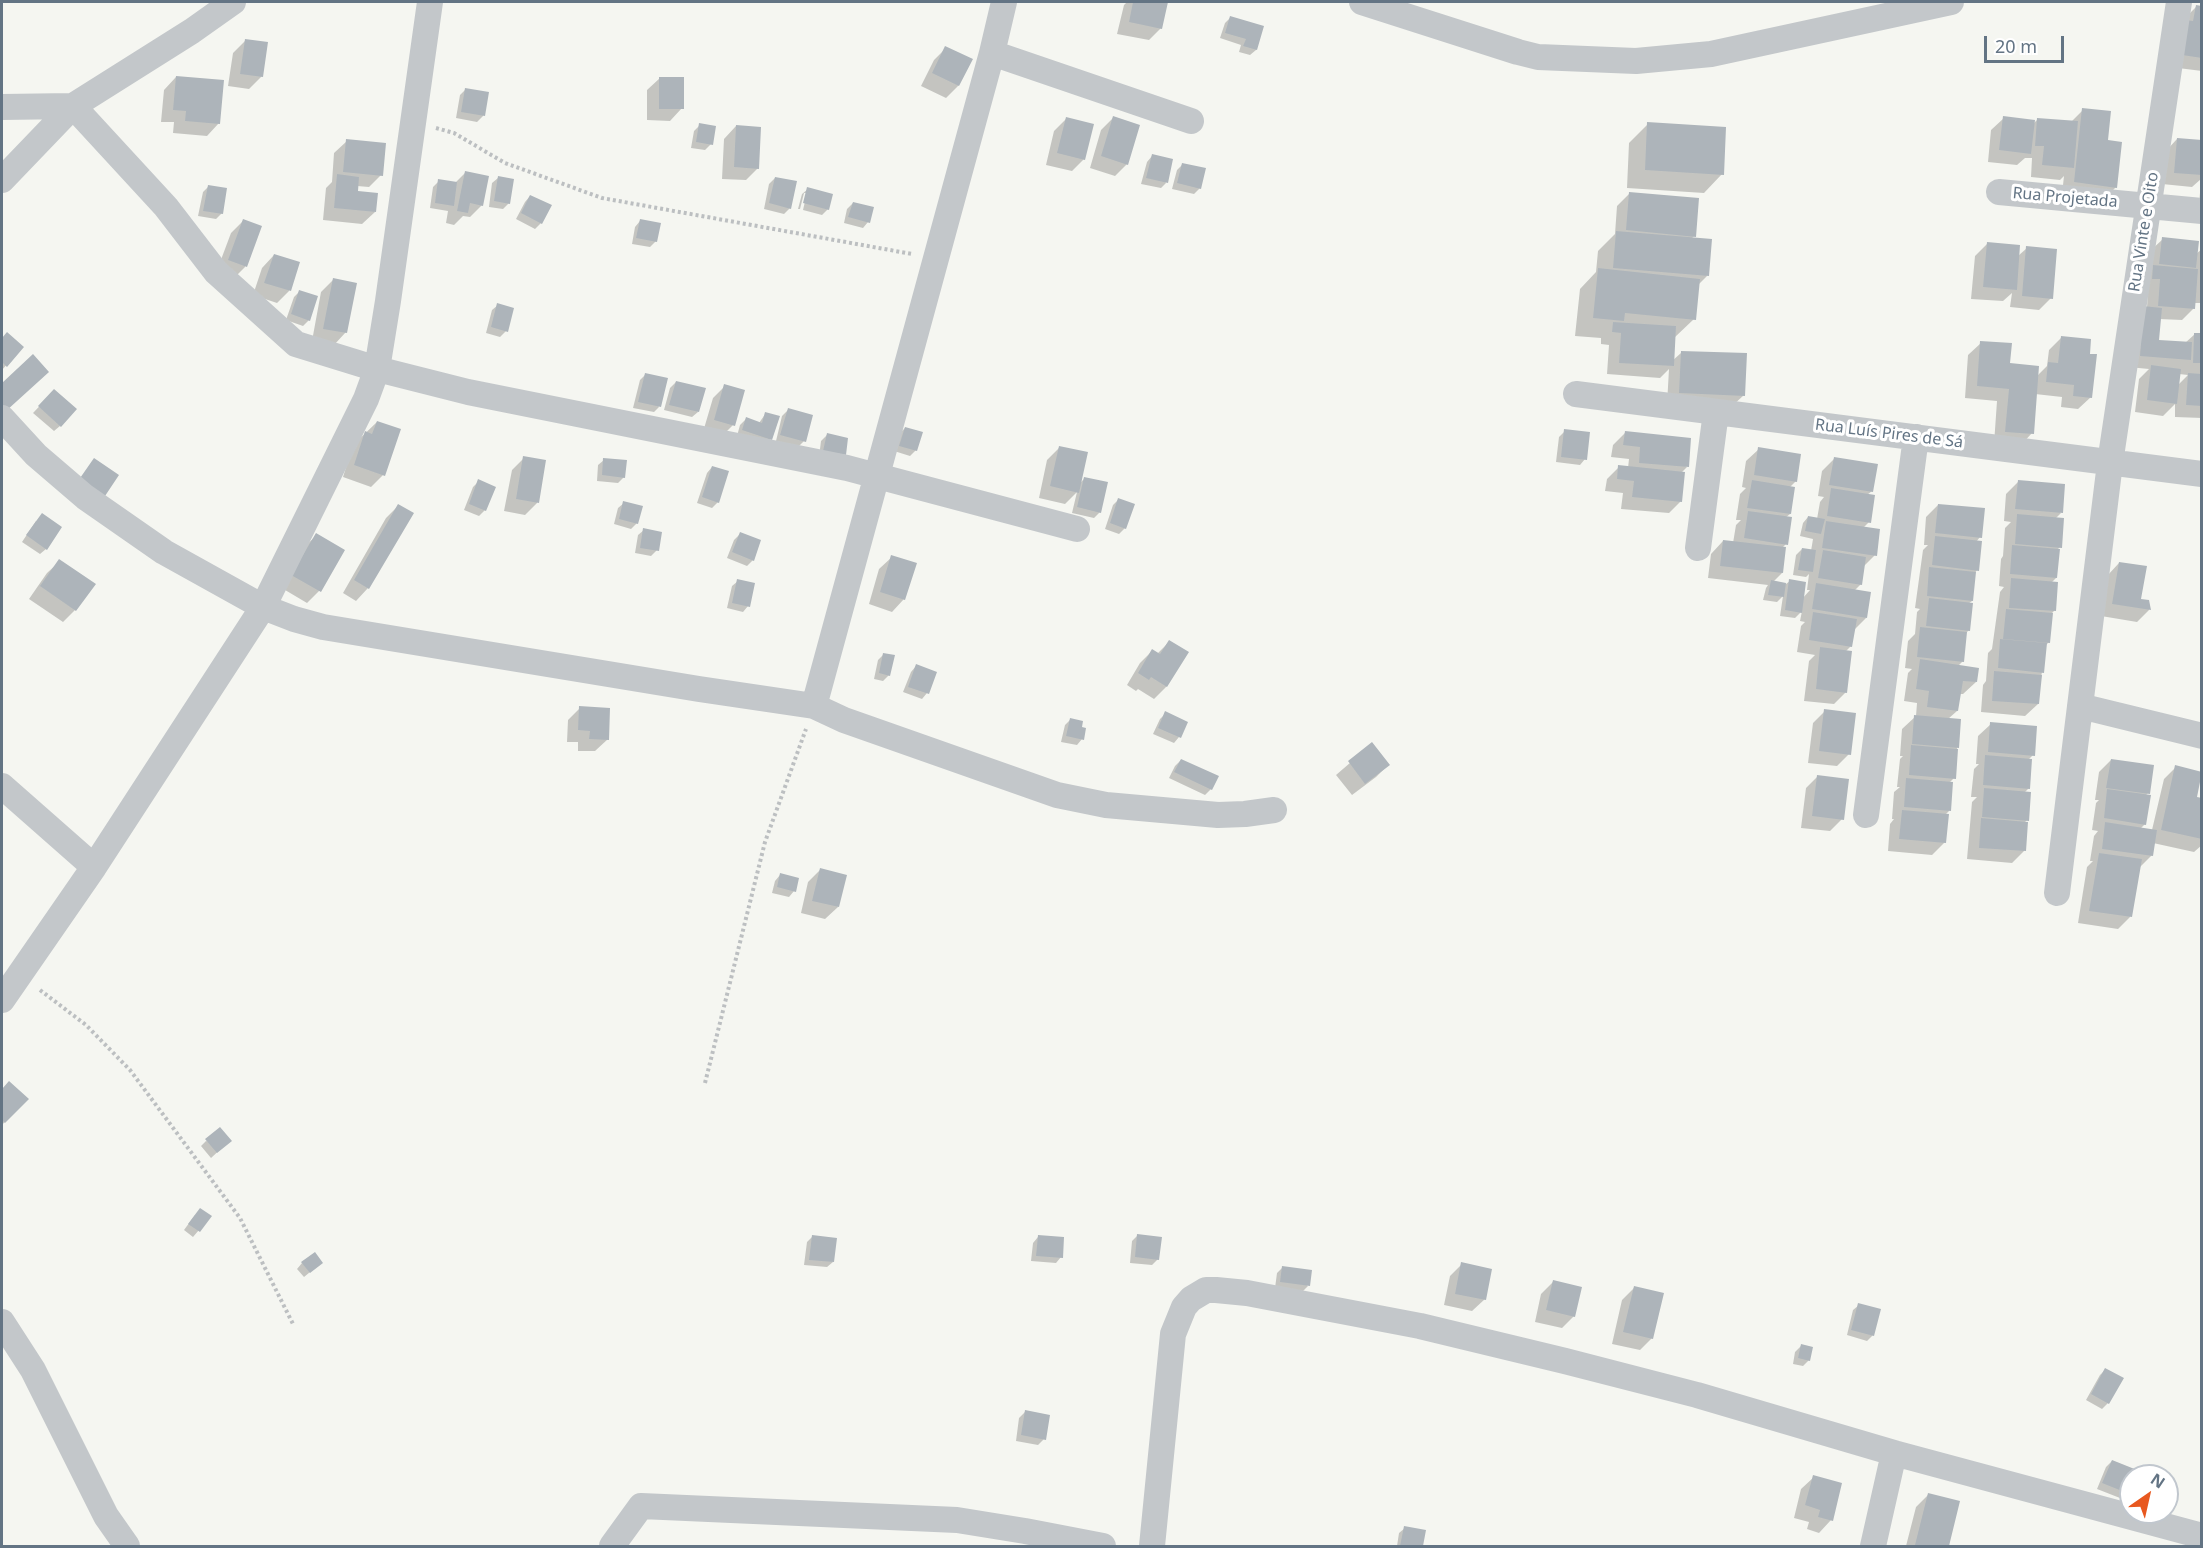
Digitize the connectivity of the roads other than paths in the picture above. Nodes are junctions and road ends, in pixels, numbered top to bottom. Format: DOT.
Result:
graph roads {
  1 [pos="233,2"];
  2 [pos="430,2"];
  3 [pos="1004,2"];
  4 [pos="1362,2"];
  5 [pos="1951,2"];
  6 [pos="2179,2"];
  7 [pos="992,53"];
  8 [pos="73,106"];
  9 [pos="2,107"];
  10 [pos="1191,122"];
  11 [pos="2,180"];
  12 [pos="1999,192"];
  13 [pos="2149,204"];
  14 [pos="2202,211"];
  15 [pos="377,369"];
  16 [pos="1576,394"];
  17 [pos="1716,412"];
  18 [pos="2,418"];
  19 [pos="1916,437"];
  20 [pos="2110,463"];
  21 [pos="2202,474"];
  22 [pos="877,476"];
  23 [pos="1077,529"];
  24 [pos="1698,548"];
  25 [pos="263,607"];
  26 [pos="814,706"];
  27 [pos="2080,706"];
  28 [pos="2202,736"];
  29 [pos="2,786"];
  30 [pos="1274,810"];
  31 [pos="1866,815"];
  32 [pos="94,867"];
  33 [pos="2057,893"];
  34 [pos="2,1000"];
  35 [pos="2,1322"];
  36 [pos="1894,1453"];
  37 [pos="2202,1536"];
  38 [pos="127,1546"];
  39 [pos="612,1546"];
  40 [pos="1103,1546"];
  41 [pos="1152,1546"];
  42 [pos="1873,1546"];
  1 -- 8 [label="street"];
  2 -- 15 [label="street"];
  3 -- 7 [label="street"];
  4 -- 5 [label="street"];
  6 -- 13 [label="street, Rua Vinte e Oito"];
  7 -- 10 [label="street"];
  7 -- 22 [label="street"];
  8 -- 9 [label="street"];
  8 -- 11 [label="street"];
  8 -- 15 [label="street"];
  12 -- 13 [label="street, Rua Projetada"];
  13 -- 14 [label="street, Rua Projetada"];
  13 -- 20 [label="street, Rua Vinte e Oito"];
  15 -- 22 [label="street"];
  15 -- 25 [label="street"];
  16 -- 17 [label="street, Rua Luís Pires de Sá"];
  17 -- 19 [label="street, Rua Luís Pires de Sá"];
  17 -- 24 [label="street"];
  18 -- 25 [label="street"];
  19 -- 20 [label="street, Rua Luís Pires de Sá"];
  19 -- 31 [label="street"];
  20 -- 21 [label="street, Rua Luís Pires de Sá"];
  20 -- 27 [label="street, Rua Vinte e Oito"];
  22 -- 23 [label="street"];
  22 -- 26 [label="street"];
  25 -- 26 [label="street"];
  25 -- 32 [label="street"];
  26 -- 30 [label="street"];
  27 -- 28 [label="street"];
  27 -- 33 [label="street, Rua Vinte e Oito"];
  29 -- 32 [label="street"];
  32 -- 34 [label="street"];
  35 -- 38 [label="street"];
  36 -- 37 [label="street"];
  36 -- 41 [label="street"];
  36 -- 42 [label="street"];
  39 -- 40 [label="street"];
}
